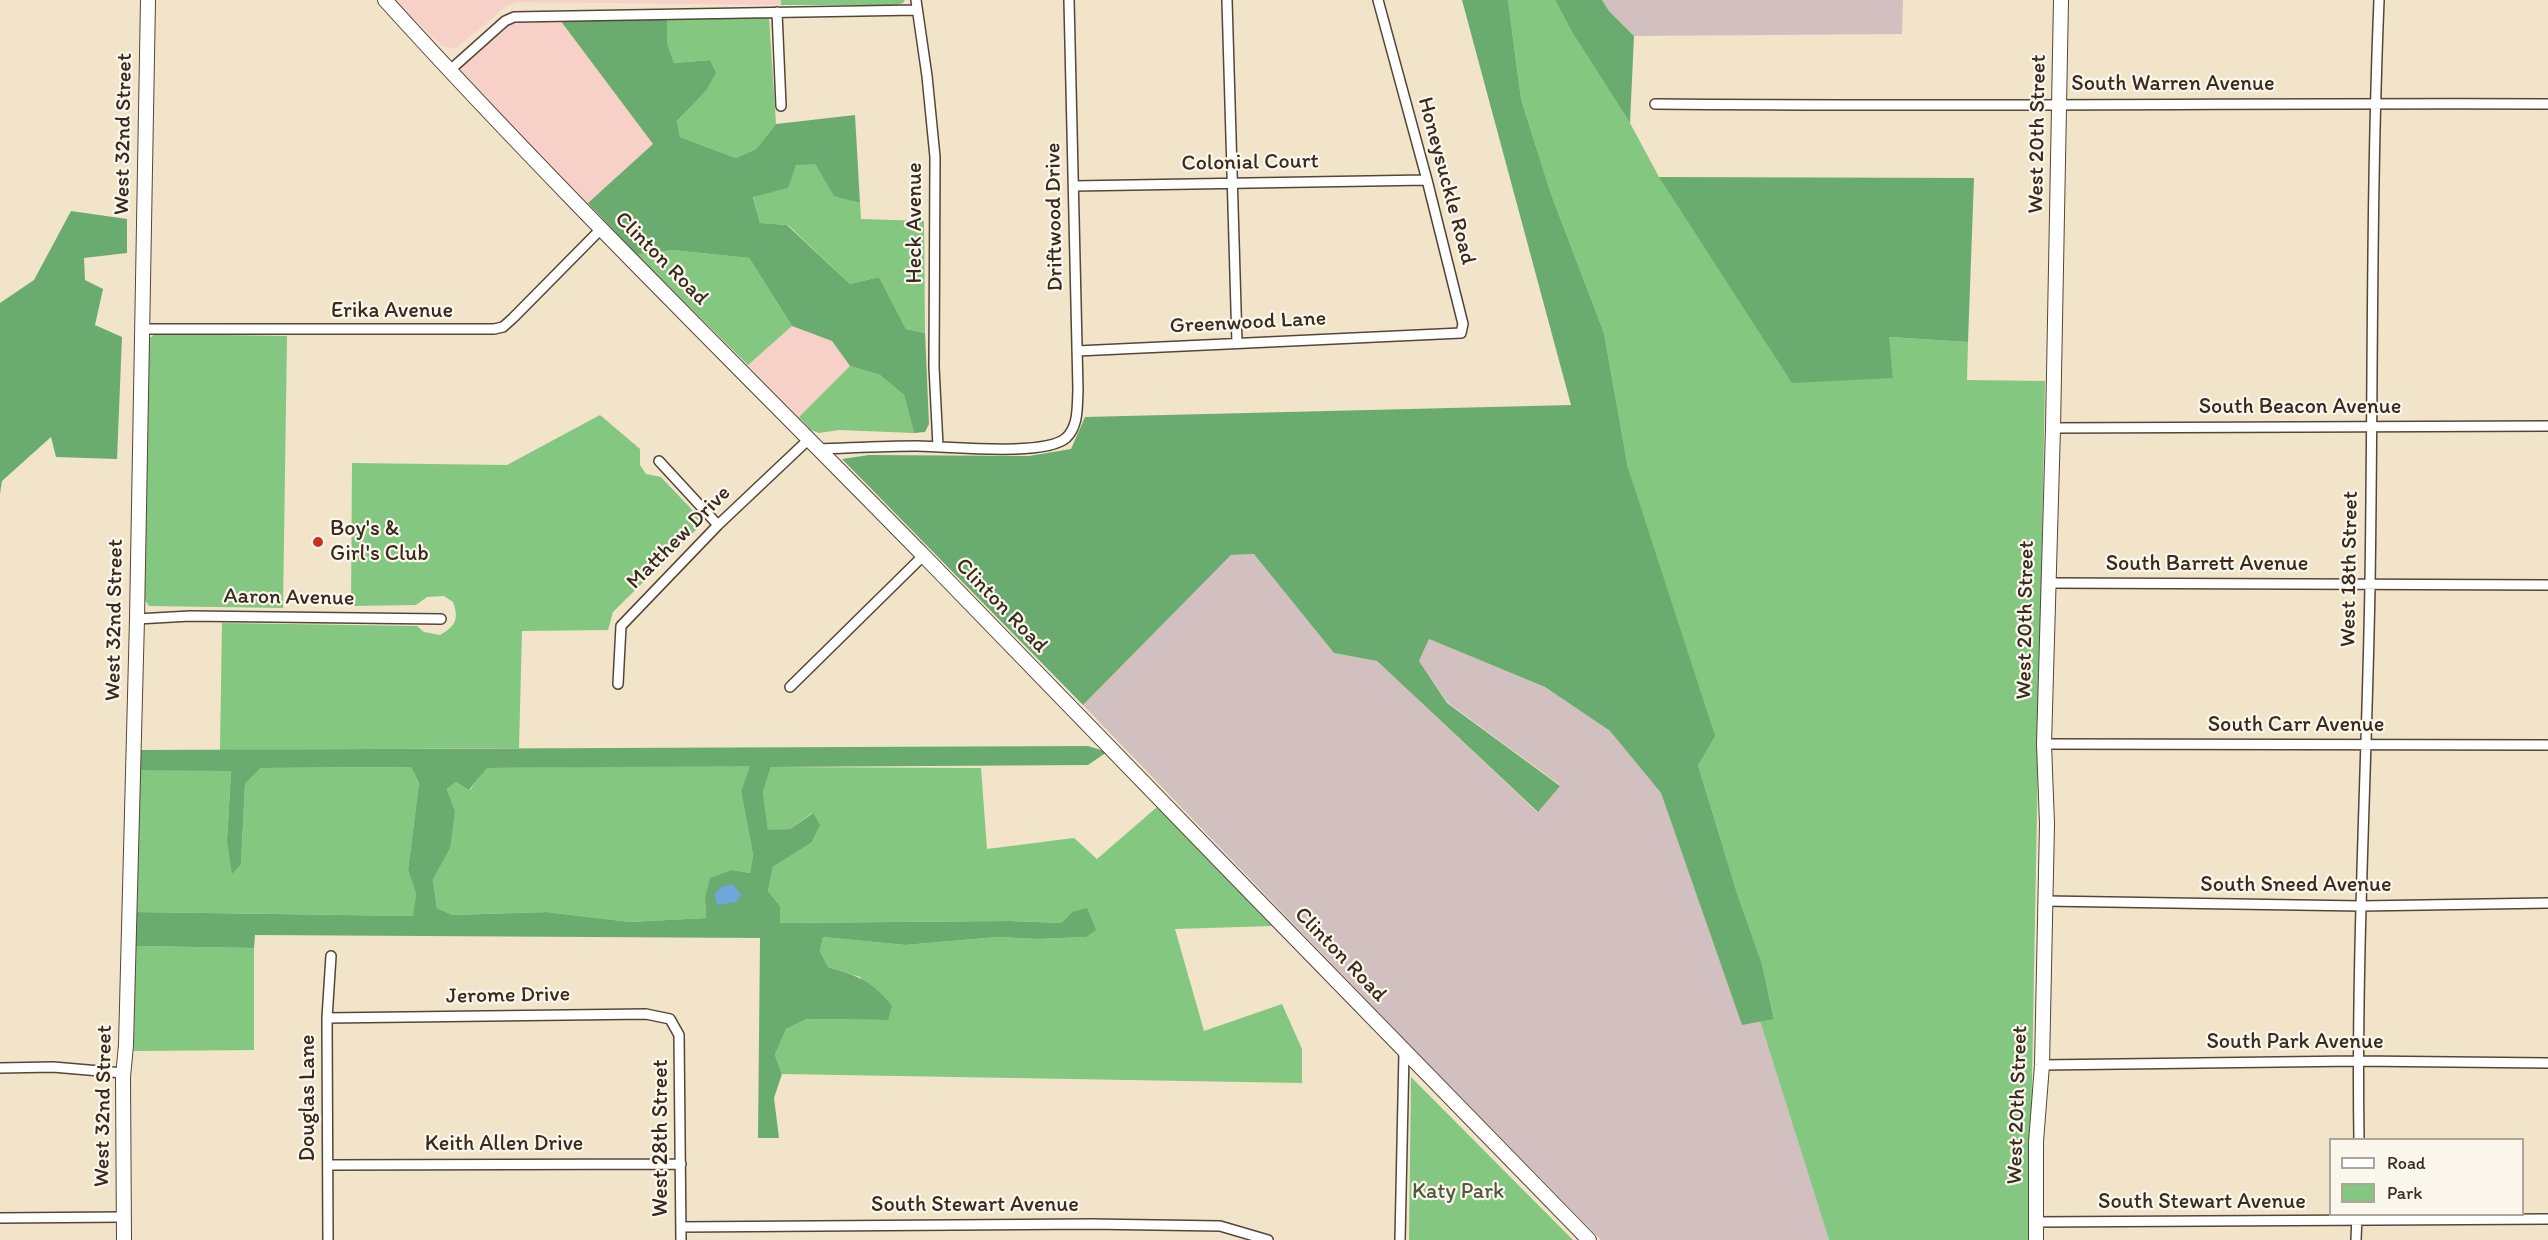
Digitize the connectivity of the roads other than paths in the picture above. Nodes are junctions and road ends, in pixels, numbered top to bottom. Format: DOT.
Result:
graph roads {
  1 [pos="147,0"];
  2 [pos="385,0"];
  3 [pos="916,0"];
  4 [pos="1069,0"];
  5 [pos="1227,0"];
  6 [pos="1378,0"];
  7 [pos="2061,0"];
  8 [pos="2379,0"];
  9 [pos="917,10"];
  10 [pos="777,12"];
  11 [pos="449,71"];
  12 [pos="2375,103"];
  13 [pos="1654,104"];
  14 [pos="2060,104"];
  15 [pos="2548,104"];
  16 [pos="781,106"];
  17 [pos="1427,180"];
  18 [pos="1232,183"];
  19 [pos="1074,186"];
  20 [pos="601,229"];
  21 [pos="141,329"];
  22 [pos="1420,336"];
  23 [pos="1237,343"];
  24 [pos="1077,351"];
  25 [pos="2372,426"];
  26 [pos="2548,426"];
  27 [pos="2053,428"];
  28 [pos="814,444"];
  29 [pos="938,446"];
  30 [pos="659,461"];
  31 [pos="718,525"];
  32 [pos="923,555"];
  33 [pos="2047,583"];
  34 [pos="2370,585"];
  35 [pos="2548,585"];
  36 [pos="137,619"];
  37 [pos="441,619"];
  38 [pos="618,684"];
  39 [pos="790,687"];
  40 [pos="2044,744"];
  41 [pos="2366,745"];
  42 [pos="2548,745"];
  43 [pos="2044,902"];
  44 [pos="2548,903"];
  45 [pos="2361,906"];
  46 [pos="331,957"];
  47 [pos="327,1018"];
  48 [pos="680,1035"];
  49 [pos="1404,1052"];
  50 [pos="2357,1061"];
  51 [pos="2548,1063"];
  52 [pos="2042,1065"];
  53 [pos="0,1068"];
  54 [pos="123,1073"];
  55 [pos="2359,1138"];
  56 [pos="681,1164"];
  57 [pos="328,1165"];
  58 [pos="124,1217"];
  59 [pos="0,1218"];
  60 [pos="2357,1218"];
  61 [pos="2548,1220"];
  62 [pos="2036,1222"];
  63 [pos="681,1227"];
  64 [pos="124,1240"];
  65 [pos="328,1240"];
  66 [pos="681,1240"];
  67 [pos="1268,1240"];
  68 [pos="1400,1240"];
  69 [pos="1589,1240"];
  70 [pos="2036,1240"];
  71 [pos="2356,1240"];
  1 -- 21 [label="street, West 32nd Street"];
  2 -- 11 [label="street, Clinton Road"];
  3 -- 9 [label="street, Heck Avenue"];
  4 -- 19 [label="street, Driftwood Drive"];
  5 -- 18 [label="street"];
  6 -- 17 [label="street, Honeysuckle Road"];
  7 -- 14 [label="street, West 20th Street"];
  8 -- 12 [label="street, West 18th Street"];
  9 -- 10 [label="street"];
  9 -- 29 [label="street, Heck Avenue"];
  10 -- 11 [label="street"];
  10 -- 16 [label="street"];
  11 -- 20 [label="street, Clinton Road"];
  12 -- 14 [label="street, South Warren Avenue"];
  12 -- 15 [label="street, South Warren Avenue"];
  12 -- 25 [label="street, West 18th Street"];
  13 -- 14 [label="street, South Warren Avenue"];
  14 -- 27 [label="street, West 20th Street"];
  17 -- 18 [label="street, Colonial Court"];
  17 -- 22 [label="street, Honeysuckle Road"];
  18 -- 19 [label="street, Colonial Court"];
  18 -- 23 [label="street"];
  19 -- 24 [label="street, Driftwood Drive"];
  20 -- 21 [label="street, Erika Avenue"];
  20 -- 28 [label="street, Clinton Road"];
  21 -- 36 [label="street, West 32nd Street"];
  22 -- 23 [label="street, Greenwood Lane"];
  23 -- 24 [label="street, Greenwood Lane"];
  24 -- 29 [label="street, Driftwood Drive"];
  25 -- 26 [label="street, South Beacon Avenue"];
  25 -- 27 [label="street, South Beacon Avenue"];
  25 -- 34 [label="street, West 18th Street"];
  27 -- 33 [label="street, West 20th Street"];
  28 -- 29 [label="street"];
  28 -- 31 [label="street, Matthew Drive"];
  28 -- 32 [label="street, Clinton Road"];
  30 -- 31 [label="street"];
  31 -- 38 [label="street, Matthew Drive"];
  32 -- 39 [label="street"];
  32 -- 49 [label="street, Clinton Road"];
  33 -- 34 [label="street, South Barrett Avenue"];
  33 -- 40 [label="street, West 20th Street"];
  34 -- 35 [label="street, South Barrett Avenue"];
  34 -- 41 [label="street, West 18th Street"];
  36 -- 37 [label="street, Aaron Avenue"];
  36 -- 54 [label="street, West 32nd Street"];
  40 -- 41 [label="street, South Carr Avenue"];
  40 -- 43 [label="street, West 20th Street"];
  41 -- 42 [label="street, South Carr Avenue"];
  41 -- 45 [label="street, West 18th Street"];
  43 -- 45 [label="street, South Sneed Avenue"];
  43 -- 52 [label="street, West 20th Street"];
  44 -- 45 [label="street, South Sneed Avenue"];
  45 -- 50 [label="street, West 18th Street"];
  46 -- 47 [label="street, Douglas Lane"];
  47 -- 48 [label="street, Jerome Drive"];
  47 -- 57 [label="street, Douglas Lane"];
  48 -- 56 [label="street, West 28th Street"];
  49 -- 68 [label="street"];
  49 -- 69 [label="street, Clinton Road"];
  50 -- 51 [label="street, South Park Avenue"];
  50 -- 52 [label="street, South Park Avenue"];
  50 -- 55 [label="street, West 18th Street"];
  52 -- 62 [label="street, West 20th Street"];
  53 -- 54 [label="street"];
  54 -- 58 [label="street, West 32nd Street"];
  56 -- 57 [label="street, Keith Allen Drive"];
  56 -- 63 [label="street, West 28th Street"];
  57 -- 65 [label="street, Douglas Lane"];
  58 -- 59 [label="street"];
  58 -- 64 [label="street, West 32nd Street"];
  60 -- 61 [label="street, South Stewart Avenue"];
  60 -- 62 [label="street, South Stewart Avenue"];
  60 -- 71 [label="street"];
  62 -- 70 [label="street, West 20th Street"];
  63 -- 66 [label="street, West 28th Street"];
  63 -- 67 [label="street, South Stewart Avenue"];
}
